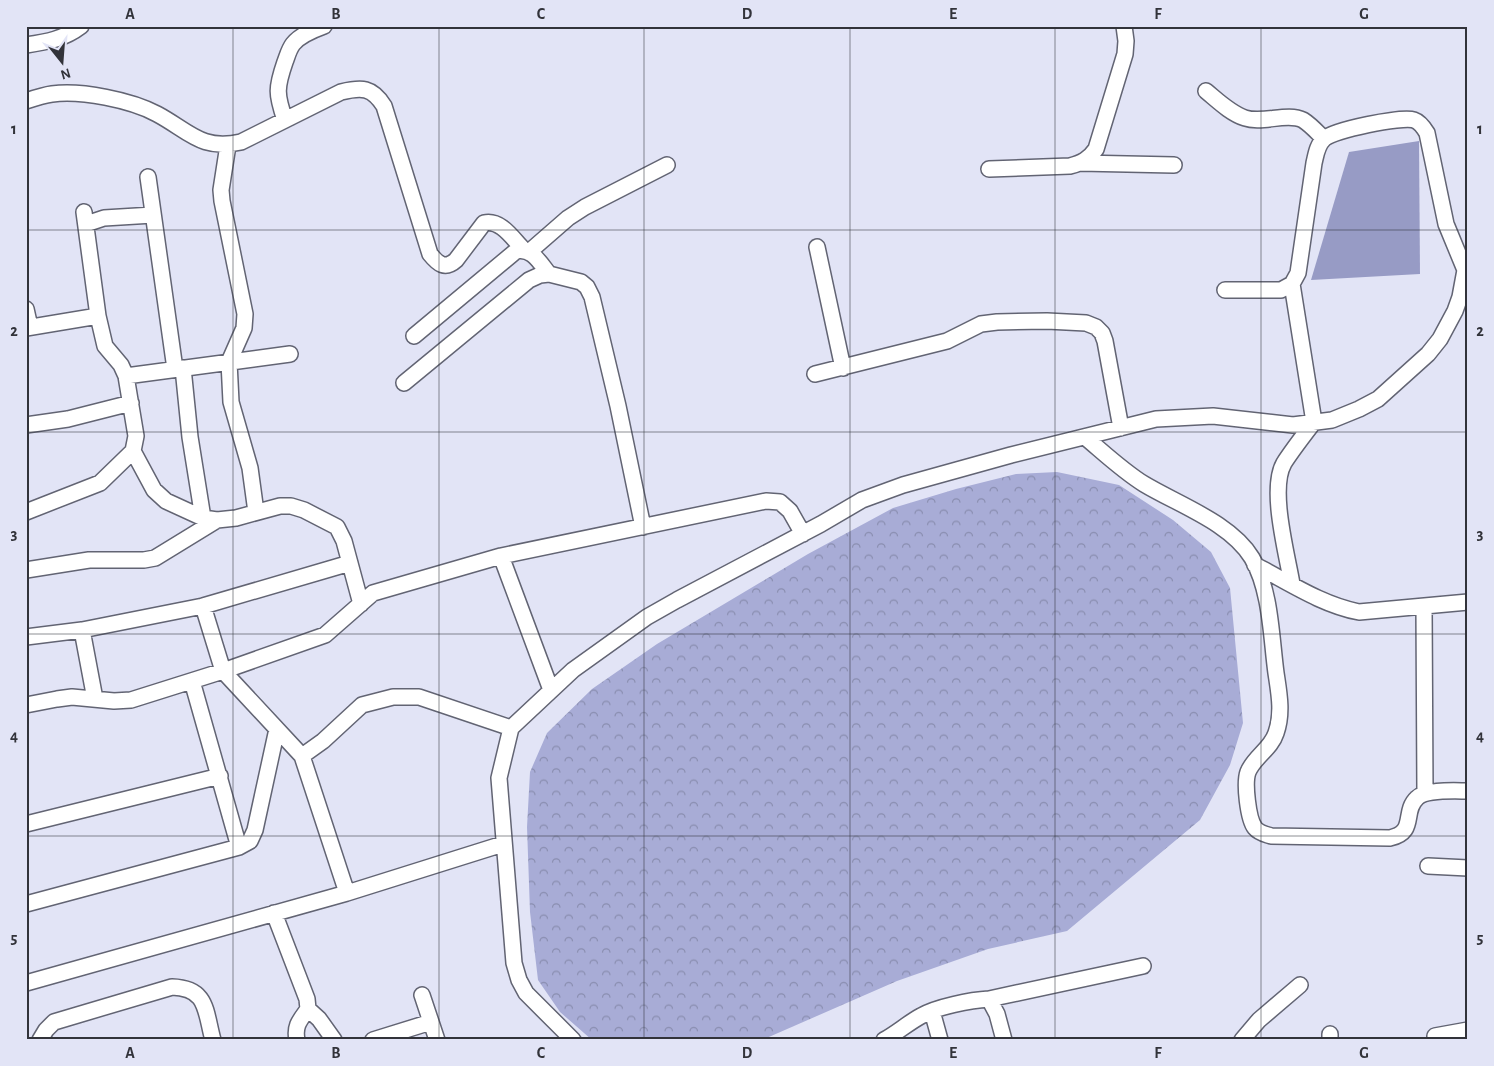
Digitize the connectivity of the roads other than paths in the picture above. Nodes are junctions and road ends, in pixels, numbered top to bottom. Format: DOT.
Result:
graph roads {
  1 [pos="81,26"];
  2 [pos="324,26"];
  3 [pos="1124,26"];
  4 [pos="26,45"];
  5 [pos="1206,91"];
  6 [pos="26,101"];
  7 [pos="285,120"];
  8 [pos="1324,139"];
  9 [pos="228,145"];
  10 [pos="1080,163"];
  11 [pos="667,165"];
  12 [pos="1174,165"];
  13 [pos="989,169"];
  14 [pos="148,177"];
  15 [pos="153,215"];
  16 [pos="817,247"];
  17 [pos="526,250"];
  18 [pos="1466,267"];
  19 [pos="549,274"];
  20 [pos="1292,284"];
  21 [pos="1225,290"];
  22 [pos="1460,297"];
  23 [pos="26,309"];
  24 [pos="98,316"];
  25 [pos="1468,316"];
  26 [pos="28,327"];
  27 [pos="414,336"];
  28 [pos="290,354"];
  29 [pos="229,362"];
  30 [pos="843,368"];
  31 [pos="179,369"];
  32 [pos="815,374"];
  33 [pos="126,376"];
  34 [pos="404,383"];
  35 [pos="131,403"];
  36 [pos="1314,422"];
  37 [pos="26,425"];
  38 [pos="1122,428"];
  39 [pos="1085,437"];
  40 [pos="133,451"];
  41 [pos="26,512"];
  42 [pos="256,512"];
  43 [pos="210,519"];
  44 [pos="643,527"];
  45 [pos="803,534"];
  46 [pos="501,556"];
  47 [pos="350,563"];
  48 [pos="1255,566"];
  49 [pos="26,570"];
  50 [pos="1292,584"];
  51 [pos="1468,602"];
  52 [pos="361,604"];
  53 [pos="203,606"];
  54 [pos="1424,606"];
  55 [pos="82,630"];
  56 [pos="26,637"];
  57 [pos="222,671"];
  58 [pos="192,680"];
  59 [pos="551,690"];
  60 [pos="95,699"];
  61 [pos="26,705"];
  62 [pos="511,728"];
  63 [pos="277,729"];
  64 [pos="302,756"];
  65 [pos="220,776"];
  66 [pos="1468,791"];
  67 [pos="1425,793"];
  68 [pos="26,824"];
  69 [pos="503,844"];
  70 [pos="239,847"];
  71 [pos="1428,866"];
  72 [pos="1468,868"];
  73 [pos="347,893"];
  74 [pos="26,904"];
  75 [pos="274,913"];
  76 [pos="1143,966"];
  77 [pos="26,983"];
  78 [pos="1300,985"];
  79 [pos="422,995"];
  80 [pos="989,999"];
  81 [pos="308,1009"];
  82 [pos="932,1011"];
  83 [pos="431,1022"];
  84 [pos="1468,1030"];
  85 [pos="1435,1036"];
  86 [pos="40,1040"];
  87 [pos="213,1040"];
  88 [pos="297,1040"];
  89 [pos="334,1040"];
  90 [pos="374,1040"];
  91 [pos="437,1040"];
  92 [pos="573,1040"];
  93 [pos="884,1040"];
  94 [pos="940,1040"];
  95 [pos="1004,1040"];
  96 [pos="1242,1040"];
  1 -- 4 [label="street"];
  2 -- 7 [label="street"];
  3 -- 10 [label="street"];
  5 -- 8 [label="street"];
  6 -- 9 [label="street"];
  7 -- 9 [label="street"];
  7 -- 17 [label="street"];
  8 -- 18 [label="street"];
  8 -- 20 [label="street"];
  9 -- 29 [label="street"];
  10 -- 12 [label="street"];
  10 -- 13 [label="street"];
  11 -- 17 [label="street"];
  14 -- 15 [label="street"];
  15 -- 24 [label="street"];
  15 -- 31 [label="street"];
  16 -- 30 [label="street"];
  17 -- 19 [label="street"];
  17 -- 27 [label="street"];
  18 -- 22 [label="street"];
  19 -- 34 [label="street"];
  19 -- 44 [label="street"];
  20 -- 21 [label="street"];
  20 -- 36 [label="street"];
  22 -- 25 [label="street"];
  22 -- 36 [label="street"];
  23 -- 26 [label="street"];
  24 -- 26 [label="street"];
  24 -- 33 [label="street"];
  28 -- 29 [label="street"];
  29 -- 31 [label="street"];
  29 -- 42 [label="street"];
  30 -- 32 [label="street"];
  30 -- 38 [label="street"];
  31 -- 33 [label="street"];
  31 -- 43 [label="street"];
  33 -- 35 [label="street"];
  35 -- 37 [label="street"];
  35 -- 40 [label="street"];
  36 -- 38 [label="street"];
  36 -- 50 [label="street"];
  38 -- 39 [label="street"];
  39 -- 45 [label="street"];
  39 -- 48 [label="street"];
  40 -- 41 [label="street"];
  40 -- 43 [label="street"];
  42 -- 43 [label="street"];
  42 -- 47 [label="street"];
  43 -- 49 [label="street"];
  44 -- 45 [label="street"];
  44 -- 46 [label="street"];
  45 -- 59 [label="street"];
  46 -- 52 [label="street"];
  46 -- 59 [label="street"];
  47 -- 52 [label="street"];
  47 -- 53 [label="street"];
  48 -- 50 [label="street"];
  48 -- 67 [label="street"];
  50 -- 54 [label="street"];
  51 -- 54 [label="street"];
  52 -- 57 [label="street"];
  53 -- 55 [label="street"];
  53 -- 57 [label="street"];
  54 -- 67 [label="street"];
  55 -- 56 [label="street"];
  55 -- 60 [label="street"];
  57 -- 58 [label="street"];
  57 -- 63 [label="street"];
  58 -- 60 [label="street"];
  58 -- 65 [label="street"];
  59 -- 62 [label="street"];
  60 -- 61 [label="street"];
  62 -- 64 [label="street"];
  62 -- 69 [label="street"];
  63 -- 64 [label="street"];
  63 -- 70 [label="street"];
  64 -- 73 [label="street"];
  65 -- 68 [label="street"];
  65 -- 70 [label="street"];
  66 -- 67 [label="street"];
  69 -- 73 [label="street"];
  69 -- 92 [label="street"];
  70 -- 74 [label="street"];
  71 -- 72 [label="street"];
  73 -- 75 [label="street"];
  75 -- 77 [label="street"];
  75 -- 81 [label="street"];
  76 -- 80 [label="street"];
  78 -- 96 [label="street"];
  79 -- 83 [label="street"];
  80 -- 82 [label="street"];
  80 -- 95 [label="street"];
  81 -- 88 [label="street"];
  81 -- 89 [label="street"];
  82 -- 93 [label="street"];
  82 -- 94 [label="street"];
  83 -- 90 [label="street"];
  83 -- 91 [label="street"];
  84 -- 85 [label="street"];
  86 -- 87 [label="street"];
}
